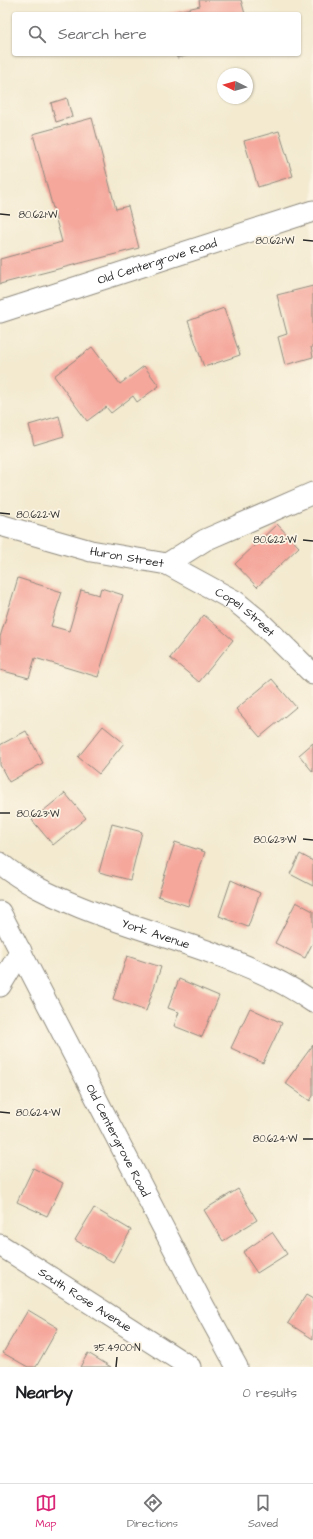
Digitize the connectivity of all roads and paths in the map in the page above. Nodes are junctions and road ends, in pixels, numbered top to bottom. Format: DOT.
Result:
graph roads {
  1 [pos="313,211"];
  2 [pos="0,312"];
  3 [pos="313,493"];
  4 [pos="0,525"];
  5 [pos="167,564"];
  6 [pos="313,674"];
  7 [pos="0,863"];
  8 [pos="0,912"];
  9 [pos="21,951"];
  10 [pos="0,986"];
  11 [pos="313,1002"];
  12 [pos="0,1246"];
  13 [pos="190,1367"];
  14 [pos="237,1367"];
  1 -- 2 [label="street, Old Centergrove Road"];
  3 -- 5 [label="street, Huron Street"];
  4 -- 5 [label="street, Huron Street"];
  5 -- 6 [label="street, Copel Street"];
  7 -- 11 [label="street, York Avenue"];
  8 -- 9 [label="street, Old Centergrove Road"];
  9 -- 10 [label="street"];
  9 -- 14 [label="street, Old Centergrove Road"];
  12 -- 13 [label="street, South Rose Avenue"];
}
